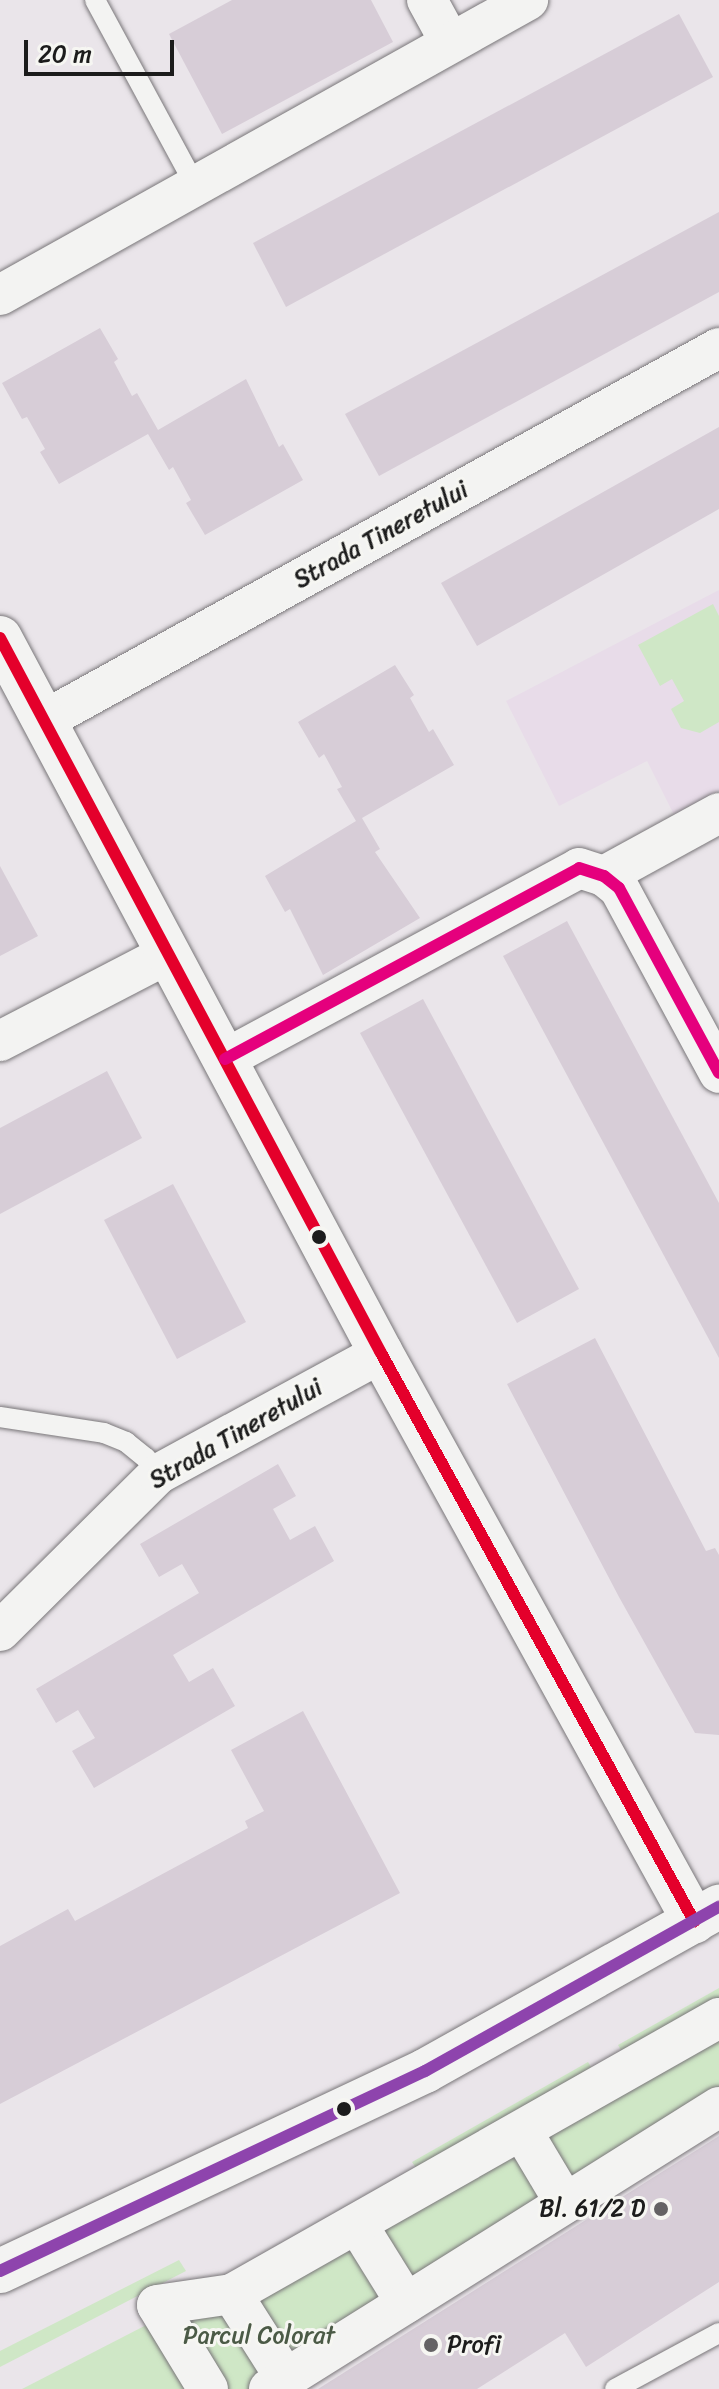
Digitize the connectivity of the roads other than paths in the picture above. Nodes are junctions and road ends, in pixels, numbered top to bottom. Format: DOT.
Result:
graph roads {
  1 [pos="95,0"];
  2 [pos="427,0"];
  3 [pos="528,0"];
  4 [pos="450,42"];
  5 [pos="195,185"];
  6 [pos="0,295"];
  7 [pos="719,348"];
  8 [pos="0,638"];
  9 [pos="43,721"];
  10 [pos="719,813"];
  11 [pos="604,876"];
  12 [pos="168,954"];
  13 [pos="0,1041"];
  14 [pos="225,1059"];
  15 [pos="719,1073"];
  16 [pos="381,1353"];
  17 [pos="0,1417"];
  18 [pos="158,1474"];
  19 [pos="0,1631"];
  20 [pos="707,1914"];
  21 [pos="719,2018"];
  22 [pos="719,2107"];
  23 [pos="522,2131"];
  24 [pos="565,2203"];
  25 [pos="357,2224"];
  26 [pos="0,2271"];
  27 [pos="232,2294"];
  28 [pos="406,2303"];
  29 [pos="719,2333"];
  30 [pos="277,2384"];
  31 [pos="208,2389"];
  32 [pos="615,2389"];
  1 -- 5 [label="lane"];
  2 -- 4 [label="street"];
  3 -- 4 [label="street"];
  4 -- 5 [label="street"];
  5 -- 6 [label="street"];
  7 -- 9 [label="street, Strada Tineretului"];
  8 -- 9 [label="street"];
  9 -- 12 [label="street"];
  10 -- 11 [label="street"];
  11 -- 14 [label="street"];
  11 -- 15 [label="street"];
  12 -- 13 [label="street"];
  12 -- 14 [label="street"];
  14 -- 16 [label="street"];
  16 -- 18 [label="street, Strada Tineretului"];
  16 -- 20 [label="street"];
  17 -- 18 [label="lane"];
  18 -- 19 [label="street, Strada Tineretului"];
  20 -- 26 [label="street"];
  21 -- 23 [label="street"];
  22 -- 24 [label="street"];
  23 -- 24 [label="street"];
  23 -- 25 [label="street"];
  24 -- 28 [label="street"];
  25 -- 27 [label="street"];
  25 -- 28 [label="street"];
  27 -- 30 [label="street"];
  27 -- 31 [label="street"];
  28 -- 30 [label="street"];
  29 -- 32 [label="lane"];
}
